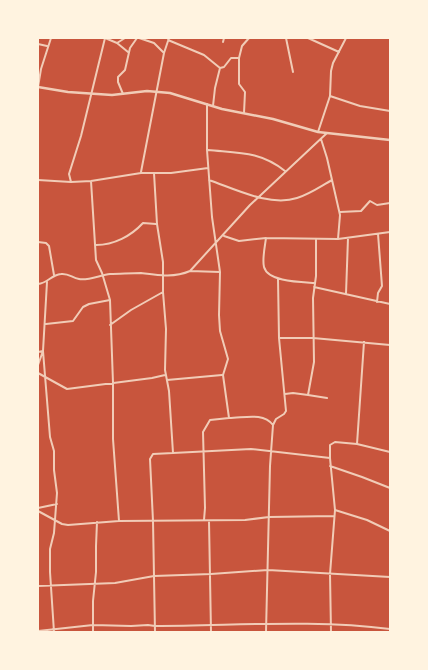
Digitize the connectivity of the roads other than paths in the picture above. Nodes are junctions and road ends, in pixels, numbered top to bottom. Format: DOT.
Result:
graph roads {
  1 [pos="51,38"];
  2 [pos="105,38"];
  3 [pos="125,38"];
  4 [pos="138,38"];
  5 [pos="168,38"];
  6 [pos="224,38"];
  7 [pos="249,38"];
  8 [pos="286,38"];
  9 [pos="308,38"];
  10 [pos="346,38"];
  11 [pos="223,42"];
  12 [pos="117,43"];
  13 [pos="38,44"];
  14 [pos="48,46"];
  15 [pos="129,52"];
  16 [pos="339,52"];
  17 [pos="164,53"];
  18 [pos="239,58"];
  19 [pos="220,68"];
  20 [pos="293,72"];
  21 [pos="38,87"];
  22 [pos="156,91"];
  23 [pos="91,93"];
  24 [pos="123,94"];
  25 [pos="330,96"];
  26 [pos="207,104"];
  27 [pos="213,106"];
  28 [pos="390,111"];
  29 [pos="244,113"];
  30 [pos="318,132"];
  31 [pos="327,133"];
  32 [pos="321,139"];
  33 [pos="390,140"];
  34 [pos="207,150"];
  35 [pos="208,168"];
  36 [pos="286,171"];
  37 [pos="141,173"];
  38 [pos="154,173"];
  39 [pos="38,180"];
  40 [pos="210,180"];
  41 [pos="332,180"];
  42 [pos="91,181"];
  43 [pos="71,182"];
  44 [pos="260,197"];
  45 [pos="390,202"];
  46 [pos="340,212"];
  47 [pos="158,224"];
  48 [pos="390,232"];
  49 [pos="378,234"];
  50 [pos="224,236"];
  51 [pos="266,238"];
  52 [pos="348,238"];
  53 [pos="316,239"];
  54 [pos="338,239"];
  55 [pos="38,242"];
  56 [pos="96,245"];
  57 [pos="216,245"];
  58 [pos="190,272"];
  59 [pos="220,272"];
  60 [pos="54,275"];
  61 [pos="103,275"];
  62 [pos="163,276"];
  63 [pos="278,280"];
  64 [pos="47,282"];
  65 [pos="315,283"];
  66 [pos="38,284"];
  67 [pos="314,288"];
  68 [pos="163,292"];
  69 [pos="346,294"];
  70 [pos="110,300"];
  71 [pos="377,302"];
  72 [pos="390,304"];
  73 [pos="46,324"];
  74 [pos="110,325"];
  75 [pos="279,336"];
  76 [pos="313,338"];
  77 [pos="364,342"];
  78 [pos="390,345"];
  79 [pos="44,351"];
  80 [pos="38,352"];
  81 [pos="38,365"];
  82 [pos="38,372"];
  83 [pos="166,375"];
  84 [pos="223,375"];
  85 [pos="46,378"];
  86 [pos="168,380"];
  87 [pos="114,383"];
  88 [pos="285,394"];
  89 [pos="308,395"];
  90 [pos="327,398"];
  91 [pos="229,418"];
  92 [pos="273,425"];
  93 [pos="357,444"];
  94 [pos="271,451"];
  95 [pos="203,452"];
  96 [pos="390,452"];
  97 [pos="173,453"];
  98 [pos="330,458"];
  99 [pos="330,466"];
  100 [pos="390,488"];
  101 [pos="57,504"];
  102 [pos="38,509"];
  103 [pos="335,510"];
  104 [pos="334,516"];
  105 [pos="269,517"];
  106 [pos="55,520"];
  107 [pos="204,520"];
  108 [pos="209,520"];
  109 [pos="119,521"];
  110 [pos="153,521"];
  111 [pos="97,522"];
  112 [pos="390,531"];
  113 [pos="268,570"];
  114 [pos="211,574"];
  115 [pos="330,574"];
  116 [pos="154,576"];
  117 [pos="390,577"];
  118 [pos="95,584"];
  119 [pos="50,585"];
  120 [pos="38,586"];
  121 [pos="93,625"];
  122 [pos="211,625"];
  123 [pos="266,625"];
  124 [pos="331,625"];
  125 [pos="155,626"];
  126 [pos="390,629"];
  127 [pos="54,631"];
  128 [pos="38,632"];
  129 [pos="93,632"];
  130 [pos="155,632"];
  131 [pos="211,632"];
  132 [pos="266,632"];
  133 [pos="331,632"];
  1 -- 14 [label="street"];
  2 -- 12 [label="street"];
  2 -- 23 [label="street"];
  3 -- 12 [label="street"];
  4 -- 15 [label="street"];
  4 -- 17 [label="street"];
  5 -- 17 [label="street"];
  5 -- 19 [label="street"];
  6 -- 11 [label="street"];
  7 -- 18 [label="street"];
  8 -- 20 [label="street"];
  9 -- 16 [label="street"];
  10 -- 16 [label="street"];
  12 -- 15 [label="street"];
  13 -- 14 [label="street"];
  14 -- 21 [label="street"];
  15 -- 24 [label="street"];
  16 -- 25 [label="street"];
  17 -- 22 [label="street"];
  18 -- 19 [label="street"];
  18 -- 29 [label="street"];
  19 -- 27 [label="street"];
  21 -- 23 [label="street"];
  22 -- 24 [label="street"];
  22 -- 26 [label="street"];
  22 -- 37 [label="street"];
  23 -- 24 [label="street"];
  23 -- 43 [label="street"];
  25 -- 28 [label="street"];
  25 -- 30 [label="street"];
  26 -- 27 [label="street"];
  26 -- 34 [label="street"];
  27 -- 29 [label="street"];
  29 -- 30 [label="street"];
  30 -- 31 [label="street"];
  31 -- 32 [label="street"];
  31 -- 33 [label="street"];
  32 -- 36 [label="street"];
  32 -- 41 [label="street"];
  34 -- 35 [label="street"];
  34 -- 36 [label="street"];
  35 -- 38 [label="street"];
  35 -- 40 [label="street"];
  36 -- 44 [label="street"];
  37 -- 38 [label="street"];
  37 -- 42 [label="street"];
  38 -- 47 [label="street"];
  39 -- 43 [label="street"];
  40 -- 44 [label="street"];
  40 -- 57 [label="street"];
  41 -- 44 [label="street"];
  41 -- 46 [label="street"];
  42 -- 43 [label="street"];
  42 -- 56 [label="street"];
  44 -- 50 [label="street"];
  45 -- 46 [label="street"];
  46 -- 54 [label="street"];
  47 -- 56 [label="street"];
  47 -- 62 [label="street"];
  48 -- 49 [label="street"];
  49 -- 52 [label="street"];
  49 -- 71 [label="street"];
  50 -- 51 [label="street"];
  50 -- 57 [label="street"];
  51 -- 53 [label="street"];
  51 -- 63 [label="street"];
  52 -- 54 [label="street"];
  52 -- 69 [label="street"];
  53 -- 54 [label="street"];
  53 -- 65 [label="street"];
  55 -- 60 [label="street"];
  56 -- 61 [label="street"];
  57 -- 58 [label="street"];
  57 -- 59 [label="street"];
  58 -- 59 [label="street"];
  58 -- 62 [label="street"];
  59 -- 84 [label="street"];
  60 -- 61 [label="street"];
  60 -- 64 [label="street"];
  61 -- 62 [label="street"];
  61 -- 70 [label="street"];
  62 -- 68 [label="street"];
  63 -- 65 [label="street"];
  63 -- 75 [label="street"];
  64 -- 66 [label="street"];
  64 -- 73 [label="street"];
  65 -- 67 [label="street"];
  67 -- 69 [label="street"];
  67 -- 76 [label="street"];
  68 -- 74 [label="street"];
  68 -- 83 [label="street"];
  69 -- 71 [label="street"];
  70 -- 73 [label="street"];
  70 -- 74 [label="street"];
  71 -- 72 [label="street"];
  73 -- 79 [label="street"];
  74 -- 87 [label="street"];
  75 -- 76 [label="street"];
  75 -- 88 [label="street"];
  76 -- 77 [label="street"];
  76 -- 89 [label="street"];
  77 -- 78 [label="street"];
  77 -- 93 [label="street"];
  79 -- 80 [label="street"];
  79 -- 81 [label="street"];
  79 -- 85 [label="street"];
  82 -- 85 [label="street"];
  83 -- 86 [label="street"];
  83 -- 87 [label="street"];
  84 -- 86 [label="street"];
  84 -- 91 [label="street"];
  85 -- 87 [label="street"];
  85 -- 101 [label="street"];
  86 -- 97 [label="street"];
  87 -- 109 [label="street"];
  88 -- 89 [label="street"];
  88 -- 92 [label="street"];
  89 -- 90 [label="street"];
  91 -- 92 [label="street"];
  91 -- 95 [label="street"];
  92 -- 94 [label="street"];
  93 -- 96 [label="street"];
  93 -- 98 [label="street"];
  94 -- 95 [label="street"];
  94 -- 98 [label="street"];
  94 -- 105 [label="street"];
  95 -- 97 [label="street"];
  95 -- 107 [label="street"];
  97 -- 110 [label="street"];
  98 -- 99 [label="street"];
  99 -- 100 [label="street"];
  99 -- 103 [label="street"];
  101 -- 102 [label="street"];
  101 -- 106 [label="street"];
  102 -- 106 [label="street"];
  103 -- 104 [label="street"];
  103 -- 112 [label="street"];
  104 -- 105 [label="street"];
  104 -- 115 [label="street"];
  105 -- 108 [label="street"];
  105 -- 113 [label="street"];
  106 -- 111 [label="street"];
  106 -- 119 [label="street"];
  107 -- 108 [label="street"];
  107 -- 110 [label="street"];
  108 -- 114 [label="street"];
  109 -- 110 [label="street"];
  109 -- 111 [label="street"];
  110 -- 116 [label="street"];
  111 -- 118 [label="street"];
  113 -- 114 [label="street"];
  113 -- 115 [label="street"];
  113 -- 123 [label="street"];
  114 -- 116 [label="street"];
  114 -- 122 [label="street"];
  115 -- 117 [label="street"];
  115 -- 124 [label="street"];
  116 -- 118 [label="street"];
  116 -- 125 [label="street"];
  118 -- 119 [label="street"];
  118 -- 121 [label="street"];
  119 -- 120 [label="street"];
  119 -- 127 [label="street"];
  121 -- 125 [label="street"];
  121 -- 127 [label="street"];
  121 -- 129 [label="street"];
  122 -- 123 [label="street"];
  122 -- 125 [label="street"];
  122 -- 131 [label="street"];
  123 -- 124 [label="street"];
  123 -- 132 [label="street"];
  124 -- 126 [label="street"];
  124 -- 133 [label="street"];
  125 -- 130 [label="street"];
  127 -- 128 [label="street"];
}
